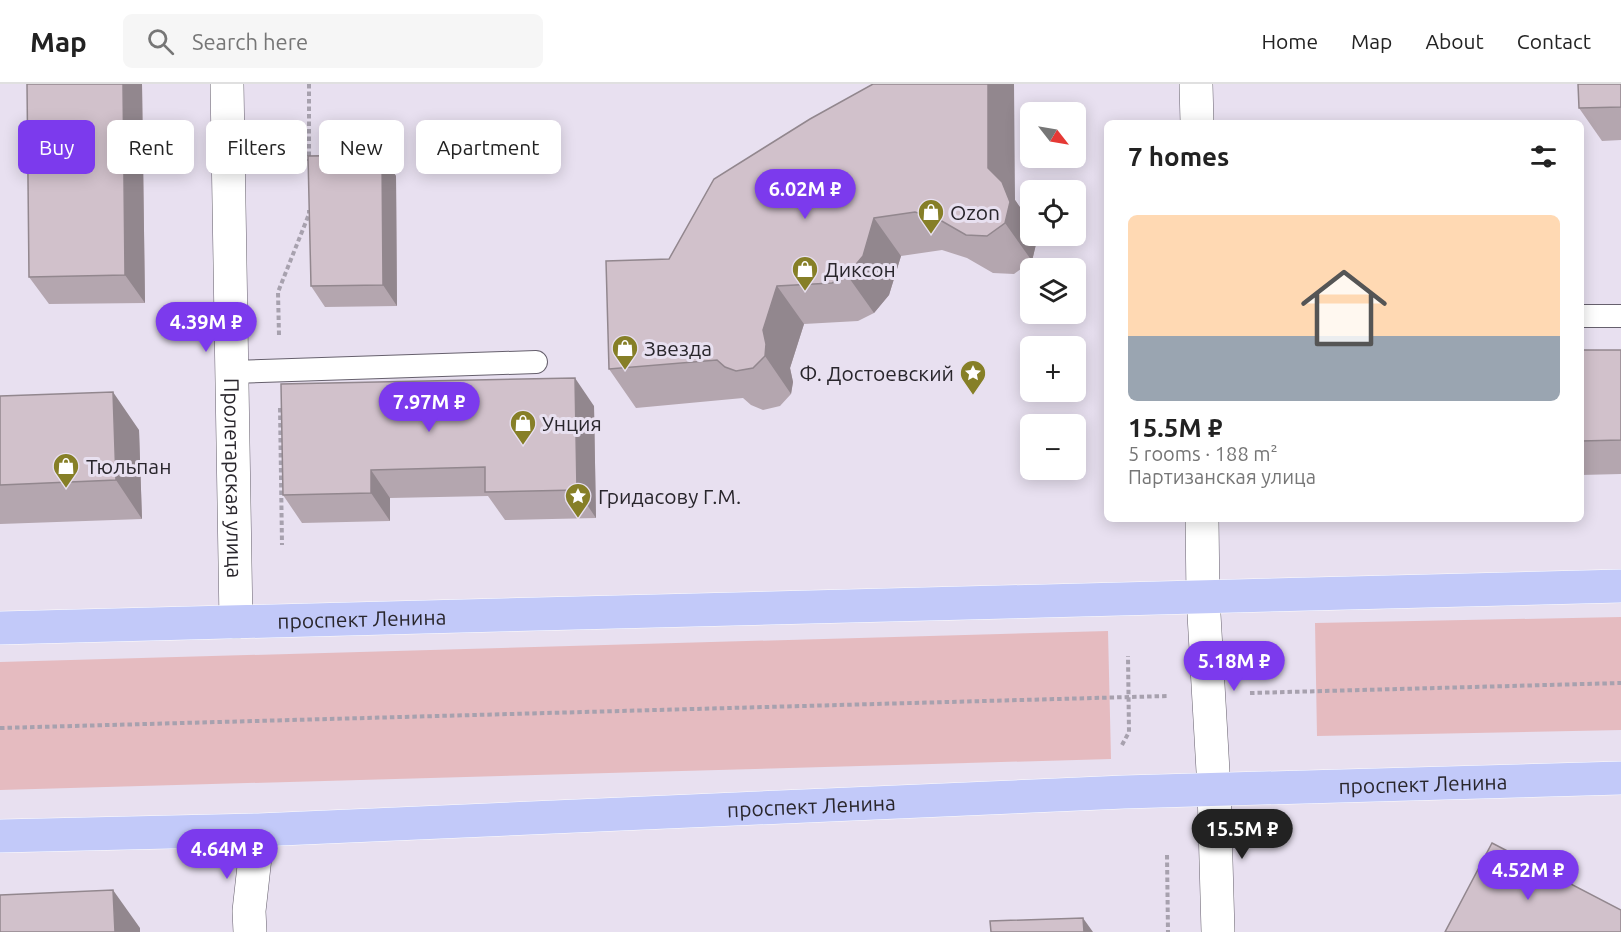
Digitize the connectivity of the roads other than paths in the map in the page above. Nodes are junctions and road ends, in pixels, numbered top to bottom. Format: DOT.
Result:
graph roads {
  1 [pos="227,84"];
  2 [pos="1196,84"];
  3 [pos="1197,120"];
  4 [pos="1584,316"];
  5 [pos="1621,316"];
  6 [pos="537,362"];
  7 [pos="232,372"];
  8 [pos="1202,522"];
  9 [pos="1621,586"];
  10 [pos="1203,597"];
  11 [pos="236,622"];
  12 [pos="0,628"];
  13 [pos="1621,778"];
  14 [pos="1214,789"];
  15 [pos="258,830"];
  16 [pos="0,836"];
  17 [pos="250,932"];
  18 [pos="1218,932"];
  1 -- 7 [label="street, Пролетарская улица"];
  2 -- 3 [label="street"];
  4 -- 5 [label="lane"];
  6 -- 7 [label="lane"];
  7 -- 11 [label="street, Пролетарская улица"];
  8 -- 10 [label="street"];
  9 -- 10 [label="main road, проспект Ленина"];
  10 -- 11 [label="main road, проспект Ленина"];
  10 -- 14 [label="street"];
  11 -- 12 [label="main road, проспект Ленина"];
  13 -- 14 [label="main road, проспект Ленина"];
  14 -- 15 [label="main road, проспект Ленина"];
  14 -- 18 [label="street"];
  15 -- 16 [label="main road, проспект Ленина"];
  15 -- 17 [label="street"];
}
